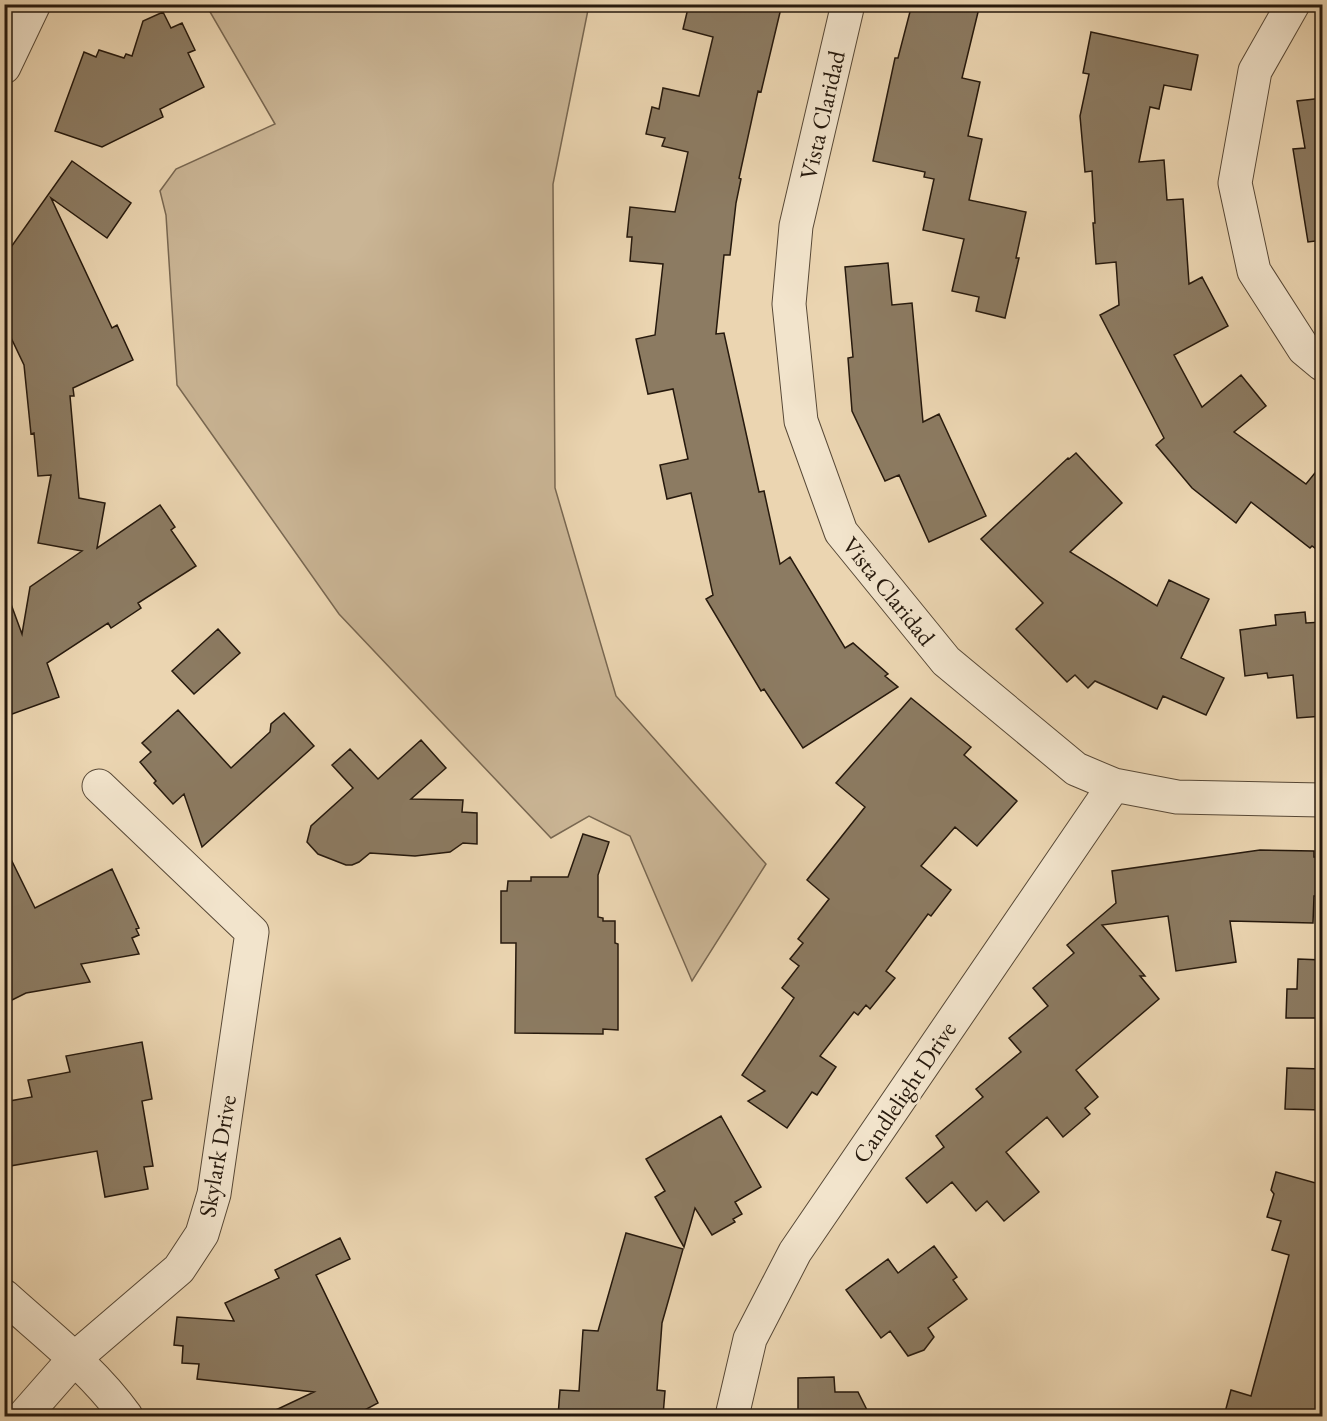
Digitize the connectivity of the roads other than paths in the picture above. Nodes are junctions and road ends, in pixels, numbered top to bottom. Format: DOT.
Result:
graph roads {
  1 [pos="34,4"];
  2 [pos="848,4"];
  3 [pos="1293,4"];
  4 [pos="4,67"];
  5 [pos="1323,364"];
  6 [pos="1114,785"];
  7 [pos="99,786"];
  8 [pos="1323,800"];
  9 [pos="4,1296"];
  10 [pos="74,1359"];
  11 [pos="24,1416"];
  12 [pos="126,1416"];
  13 [pos="732,1416"];
  1 -- 4 [label="street"];
  2 -- 6 [label="street, Vista Claridad"];
  3 -- 5 [label="street"];
  6 -- 8 [label="street, Vista Claridad"];
  6 -- 13 [label="street, Candlelight Drive"];
  7 -- 10 [label="street, Skylark Drive"];
  9 -- 10 [label="street"];
  10 -- 11 [label="street, Skylark Drive"];
  10 -- 12 [label="street"];
}
